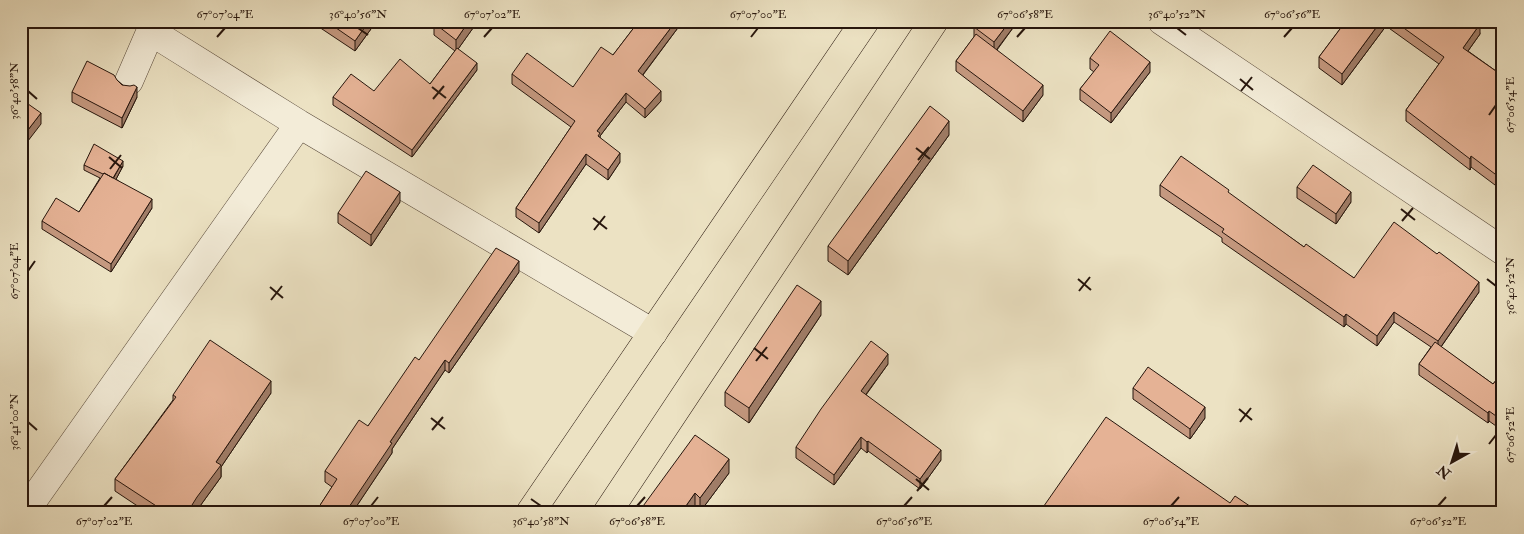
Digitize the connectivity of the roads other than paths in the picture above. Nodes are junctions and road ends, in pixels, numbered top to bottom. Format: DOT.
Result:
graph roads {
  1 [pos="865,21"];
  2 [pos="934,21"];
  3 [pos="1162,21"];
  4 [pos="152,26"];
  5 [pos="129,81"];
  6 [pos="299,124"];
  7 [pos="1503,251"];
  8 [pos="653,333"];
  9 [pos="24,513"];
  10 [pos="530,513"];
  11 [pos="606,513"];
  1 -- 8 [label="main road"];
  2 -- 11 [label="main road"];
  3 -- 7 [label="street"];
  4 -- 5 [label="street"];
  4 -- 6 [label="street"];
  6 -- 8 [label="street"];
  6 -- 9 [label="street"];
  8 -- 10 [label="main road"];
}
